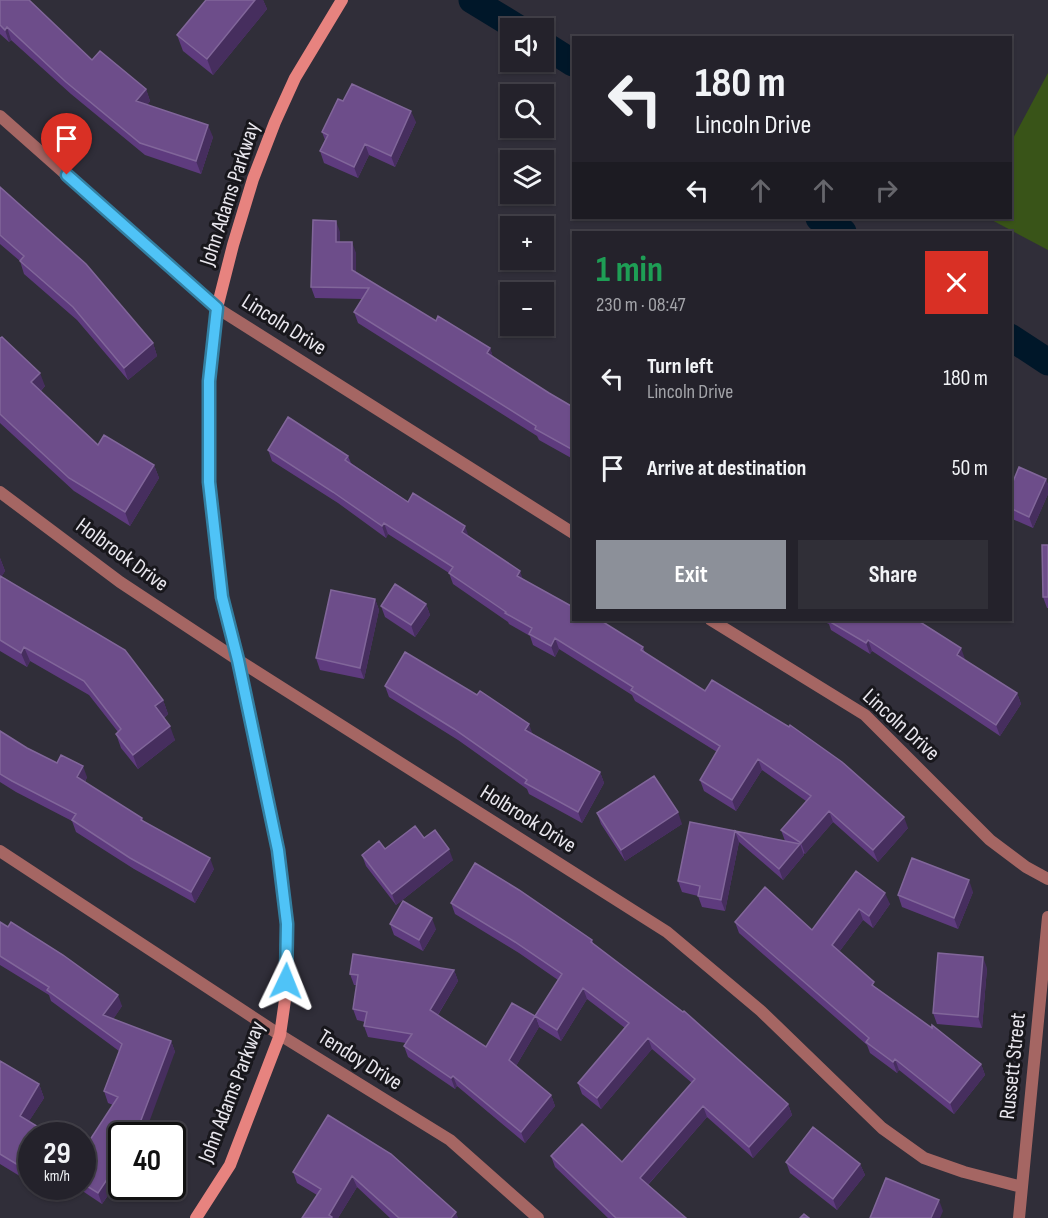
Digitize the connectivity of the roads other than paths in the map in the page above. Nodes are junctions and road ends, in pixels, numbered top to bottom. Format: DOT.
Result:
graph roads {
  1 [pos="342,0"];
  2 [pos="0,116"];
  3 [pos="217,308"];
  4 [pos="0,492"];
  5 [pos="572,532"];
  6 [pos="713,621"];
  7 [pos="238,660"];
  8 [pos="0,851"];
  9 [pos="1048,879"];
  10 [pos="1048,917"];
  11 [pos="280,1035"];
  12 [pos="1022,1186"];
  13 [pos="196,1218"];
  14 [pos="538,1218"];
  15 [pos="1018,1218"];
  1 -- 3 [label="street, John Adams Parkway"];
  2 -- 3 [label="street, Lincoln Drive"];
  3 -- 5 [label="street, Lincoln Drive"];
  3 -- 7 [label="street, John Adams Parkway"];
  4 -- 7 [label="street, Holbrook Drive"];
  6 -- 9 [label="street, Lincoln Drive"];
  7 -- 11 [label="street, John Adams Parkway"];
  7 -- 12 [label="street, Holbrook Drive"];
  8 -- 11 [label="street, Tendoy Drive"];
  10 -- 12 [label="street, Russett Street"];
  11 -- 13 [label="street, John Adams Parkway"];
  11 -- 14 [label="street, Tendoy Drive"];
  12 -- 15 [label="street, Russett Street"];
}
